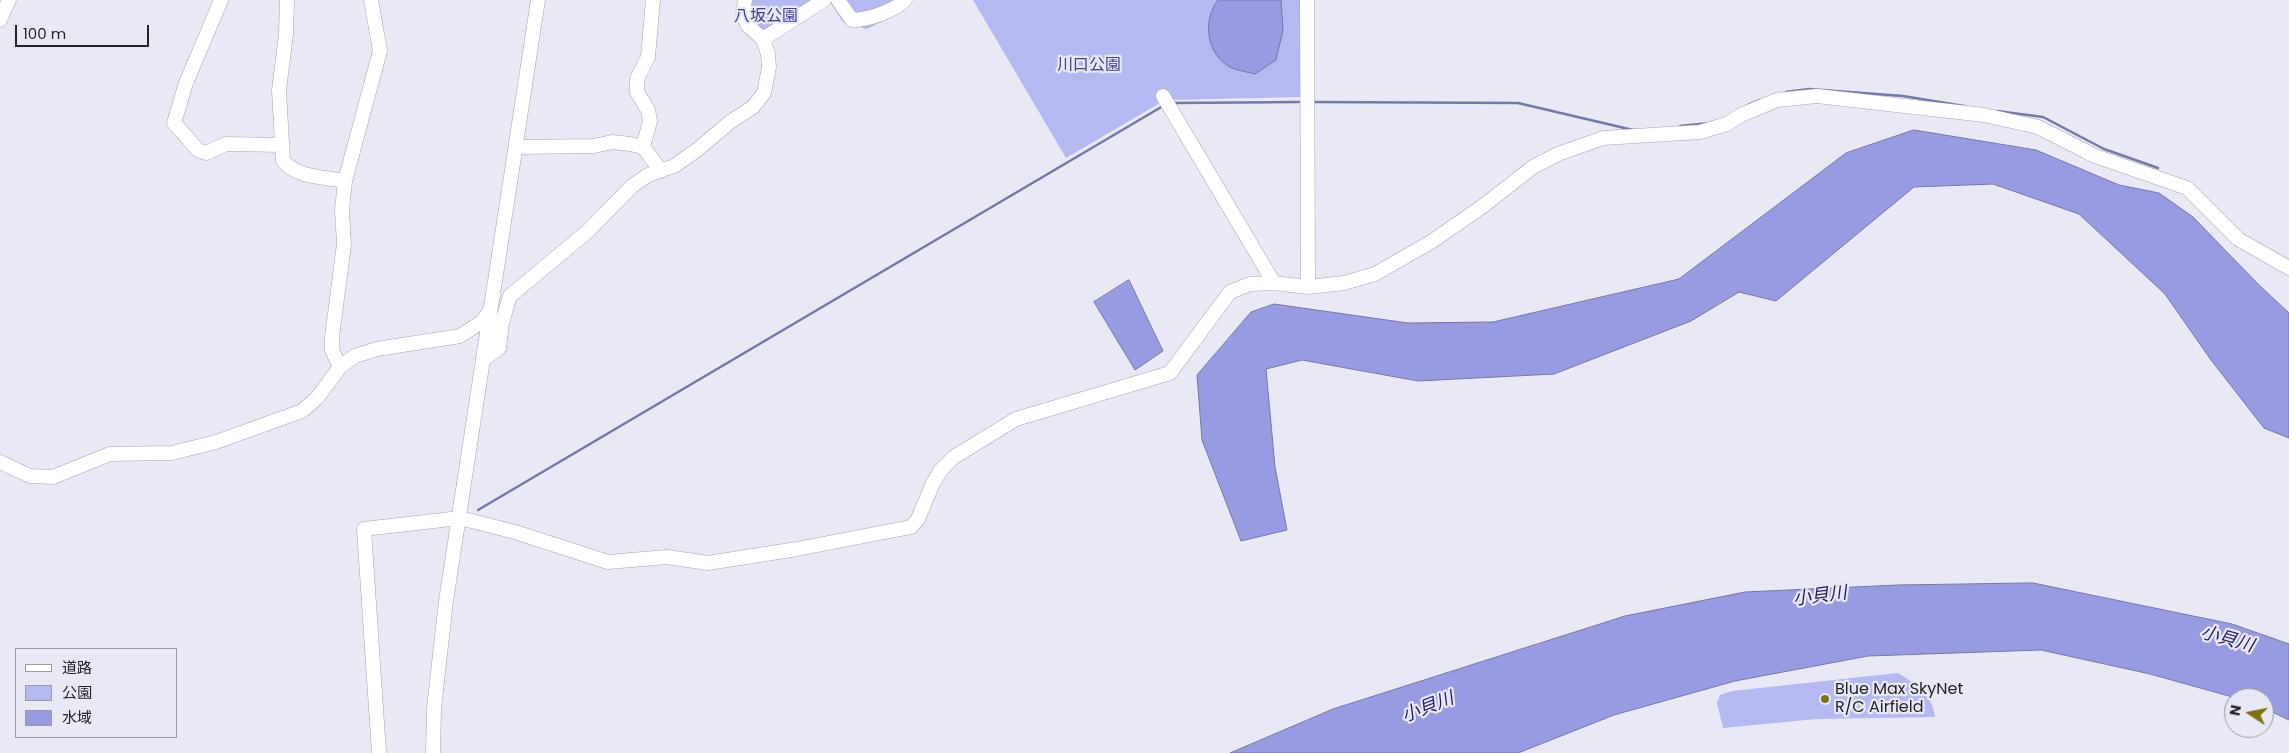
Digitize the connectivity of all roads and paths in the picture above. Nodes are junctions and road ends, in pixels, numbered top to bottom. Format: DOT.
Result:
graph roads {
  1 [pos="9,0"];
  2 [pos="221,0"];
  3 [pos="287,0"];
  4 [pos="371,0"];
  5 [pos="538,0"];
  6 [pos="653,0"];
  7 [pos="745,0"];
  8 [pos="824,0"];
  9 [pos="838,0"];
  10 [pos="905,0"];
  11 [pos="1307,0"];
  12 [pos="0,20"];
  13 [pos="763,39"];
  14 [pos="1163,96"];
  15 [pos="282,145"];
  16 [pos="517,147"];
  17 [pos="643,147"];
  18 [pos="661,171"];
  19 [pos="345,181"];
  20 [pos="2289,268"];
  21 [pos="1274,283"];
  22 [pos="1308,287"];
  23 [pos="492,307"];
  24 [pos="484,359"];
  25 [pos="340,367"];
  26 [pos="0,462"];
  27 [pos="460,518"];
  28 [pos="379,753"];
  29 [pos="433,753"];
  1 -- 12 [label="street"];
  2 -- 15 [label="street"];
  3 -- 15 [label="street"];
  4 -- 19 [label="street"];
  5 -- 16 [label="street"];
  6 -- 17 [label="street"];
  7 -- 13 [label="street"];
  8 -- 13 [label="street"];
  9 -- 10 [label="street"];
  11 -- 22 [label="street"];
  13 -- 18 [label="street"];
  14 -- 21 [label="street"];
  15 -- 19 [label="street"];
  16 -- 17 [label="street"];
  16 -- 23 [label="street"];
  17 -- 18 [label="street"];
  18 -- 24 [label="street"];
  19 -- 25 [label="street"];
  20 -- 22 [label="street"];
  21 -- 22 [label="street"];
  21 -- 27 [label="street"];
  23 -- 24 [label="street"];
  23 -- 25 [label="street"];
  24 -- 27 [label="street"];
  25 -- 26 [label="street"];
  27 -- 28 [label="street"];
  27 -- 29 [label="street"];
}
